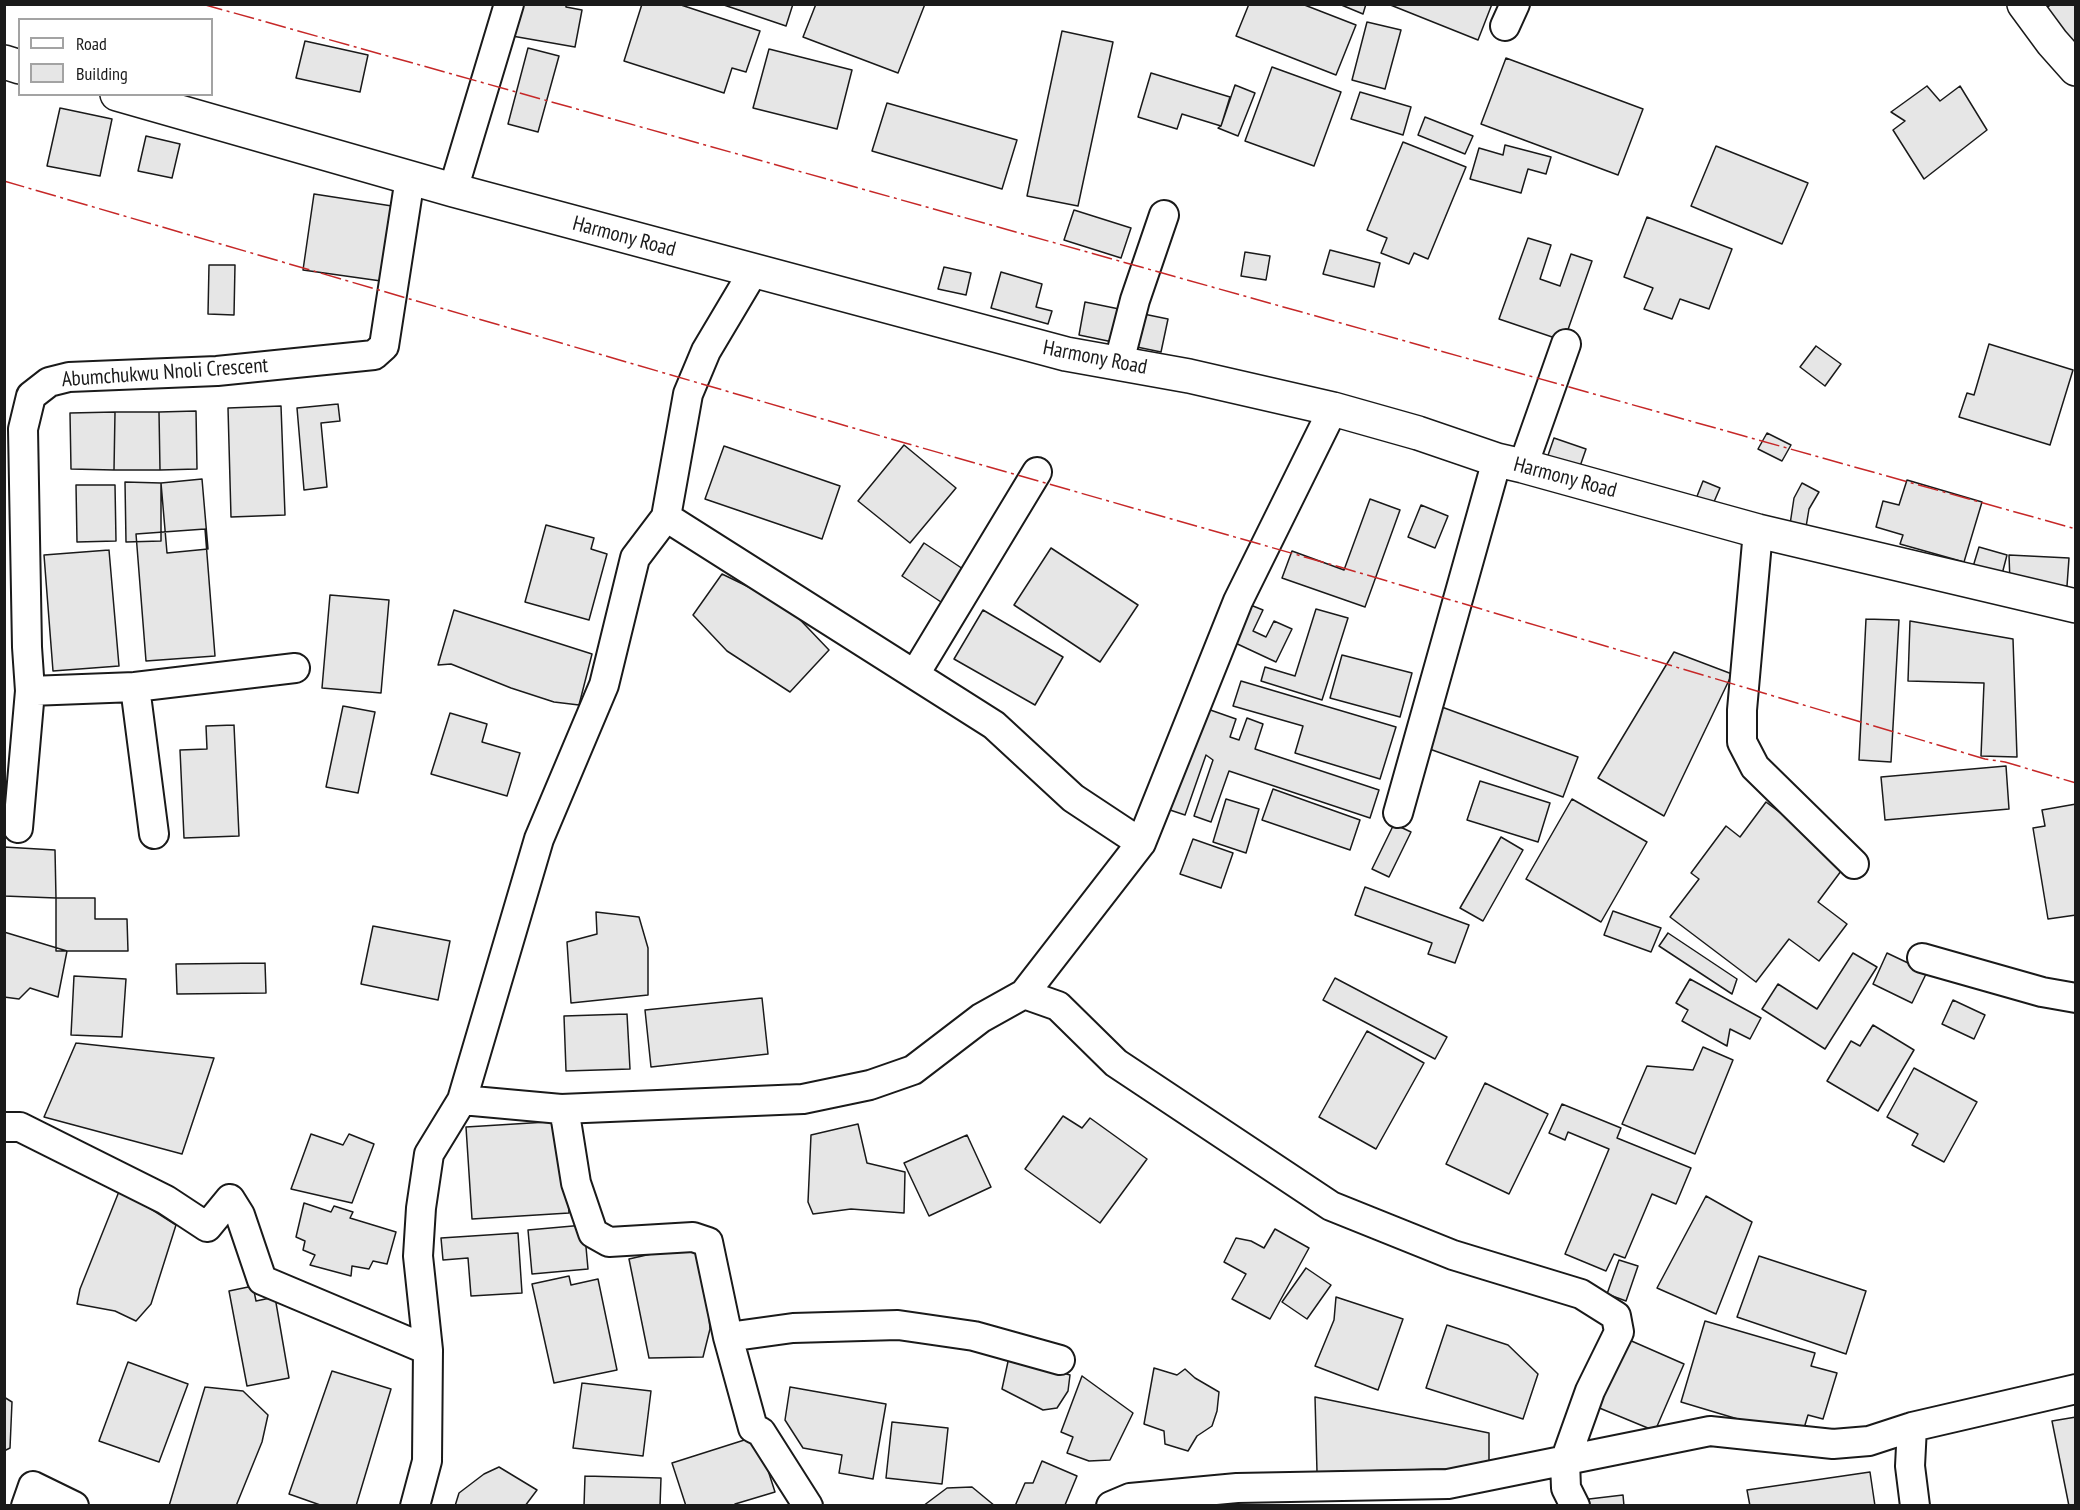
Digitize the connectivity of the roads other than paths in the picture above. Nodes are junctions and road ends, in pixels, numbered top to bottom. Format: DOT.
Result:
graph roads {
  1 [pos="509,4"];
  2 [pos="2024,4"];
  3 [pos="2076,69"];
  4 [pos="124,96"];
  5 [pos="410,178"];
  6 [pos="453,190"];
  7 [pos="1164,215"];
  8 [pos="753,272"];
  9 [pos="1566,344"];
  10 [pos="1119,362"];
  11 [pos="1333,409"];
  12 [pos="14,430"];
  13 [pos="1510,463"];
  14 [pos="1037,472"];
  15 [pos="666,517"];
  16 [pos="1758,531"];
  17 [pos="2076,606"];
  18 [pos="295,668"];
  19 [pos="915,674"];
  20 [pos="135,687"];
  21 [pos="30,691"];
  22 [pos="1398,813"];
  23 [pos="18,828"];
  24 [pos="154,834"];
  25 [pos="1141,843"];
  26 [pos="1854,864"];
  27 [pos="1922,958"];
  28 [pos="1024,994"];
  29 [pos="2076,998"];
  30 [pos="462,1100"];
  31 [pos="561,1109"];
  32 [pos="4,1126"];
  33 [pos="728,1337"];
  34 [pos="428,1350"];
  35 [pos="1060,1360"];
  36 [pos="2076,1389"];
  37 [pos="1912,1427"];
  38 [pos="1565,1461"];
  39 [pos="1239,1497"];
  40 [pos="26,1506"];
  41 [pos="74,1506"];
  42 [pos="415,1506"];
  43 [pos="807,1506"];
  44 [pos="1111,1506"];
  45 [pos="1575,1506"];
  46 [pos="1915,1506"];
  1 -- 6 [label="street"];
  2 -- 3 [label="main road"];
  4 -- 5 [label="main road, Harmony Road"];
  5 -- 6 [label="main road, Harmony Road"];
  5 -- 12 [label="street, Abumchukwu Nnoli Crescent"];
  6 -- 8 [label="main road, Harmony Road"];
  7 -- 10 [label="street"];
  8 -- 10 [label="main road, Harmony Road"];
  8 -- 15 [label="street"];
  9 -- 13 [label="street"];
  10 -- 11 [label="main road, Harmony Road"];
  11 -- 13 [label="main road, Harmony Road"];
  11 -- 25 [label="street"];
  12 -- 21 [label="street, Abumchukwu Nnoli Crescent"];
  13 -- 16 [label="main road, Harmony Road"];
  13 -- 22 [label="street"];
  14 -- 19 [label="street"];
  15 -- 19 [label="street"];
  15 -- 30 [label="street"];
  16 -- 17 [label="main road, Harmony Road"];
  16 -- 26 [label="street"];
  18 -- 20 [label="street"];
  19 -- 25 [label="street"];
  20 -- 21 [label="street"];
  20 -- 24 [label="street"];
  21 -- 23 [label="street, Abumchukwu Nnoli Crescent"];
  25 -- 28 [label="street"];
  27 -- 29 [label="street"];
  28 -- 31 [label="street"];
  28 -- 38 [label="street"];
  30 -- 31 [label="street"];
  30 -- 34 [label="street"];
  31 -- 33 [label="street"];
  32 -- 34 [label="street"];
  33 -- 35 [label="street"];
  33 -- 43 [label="street"];
  34 -- 42 [label="street"];
  36 -- 37 [label="street"];
  37 -- 38 [label="street"];
  37 -- 46 [label="street"];
  38 -- 39 [label="street"];
  38 -- 45 [label="street"];
  39 -- 44 [label="street"];
  40 -- 41 [label="street"];
}
